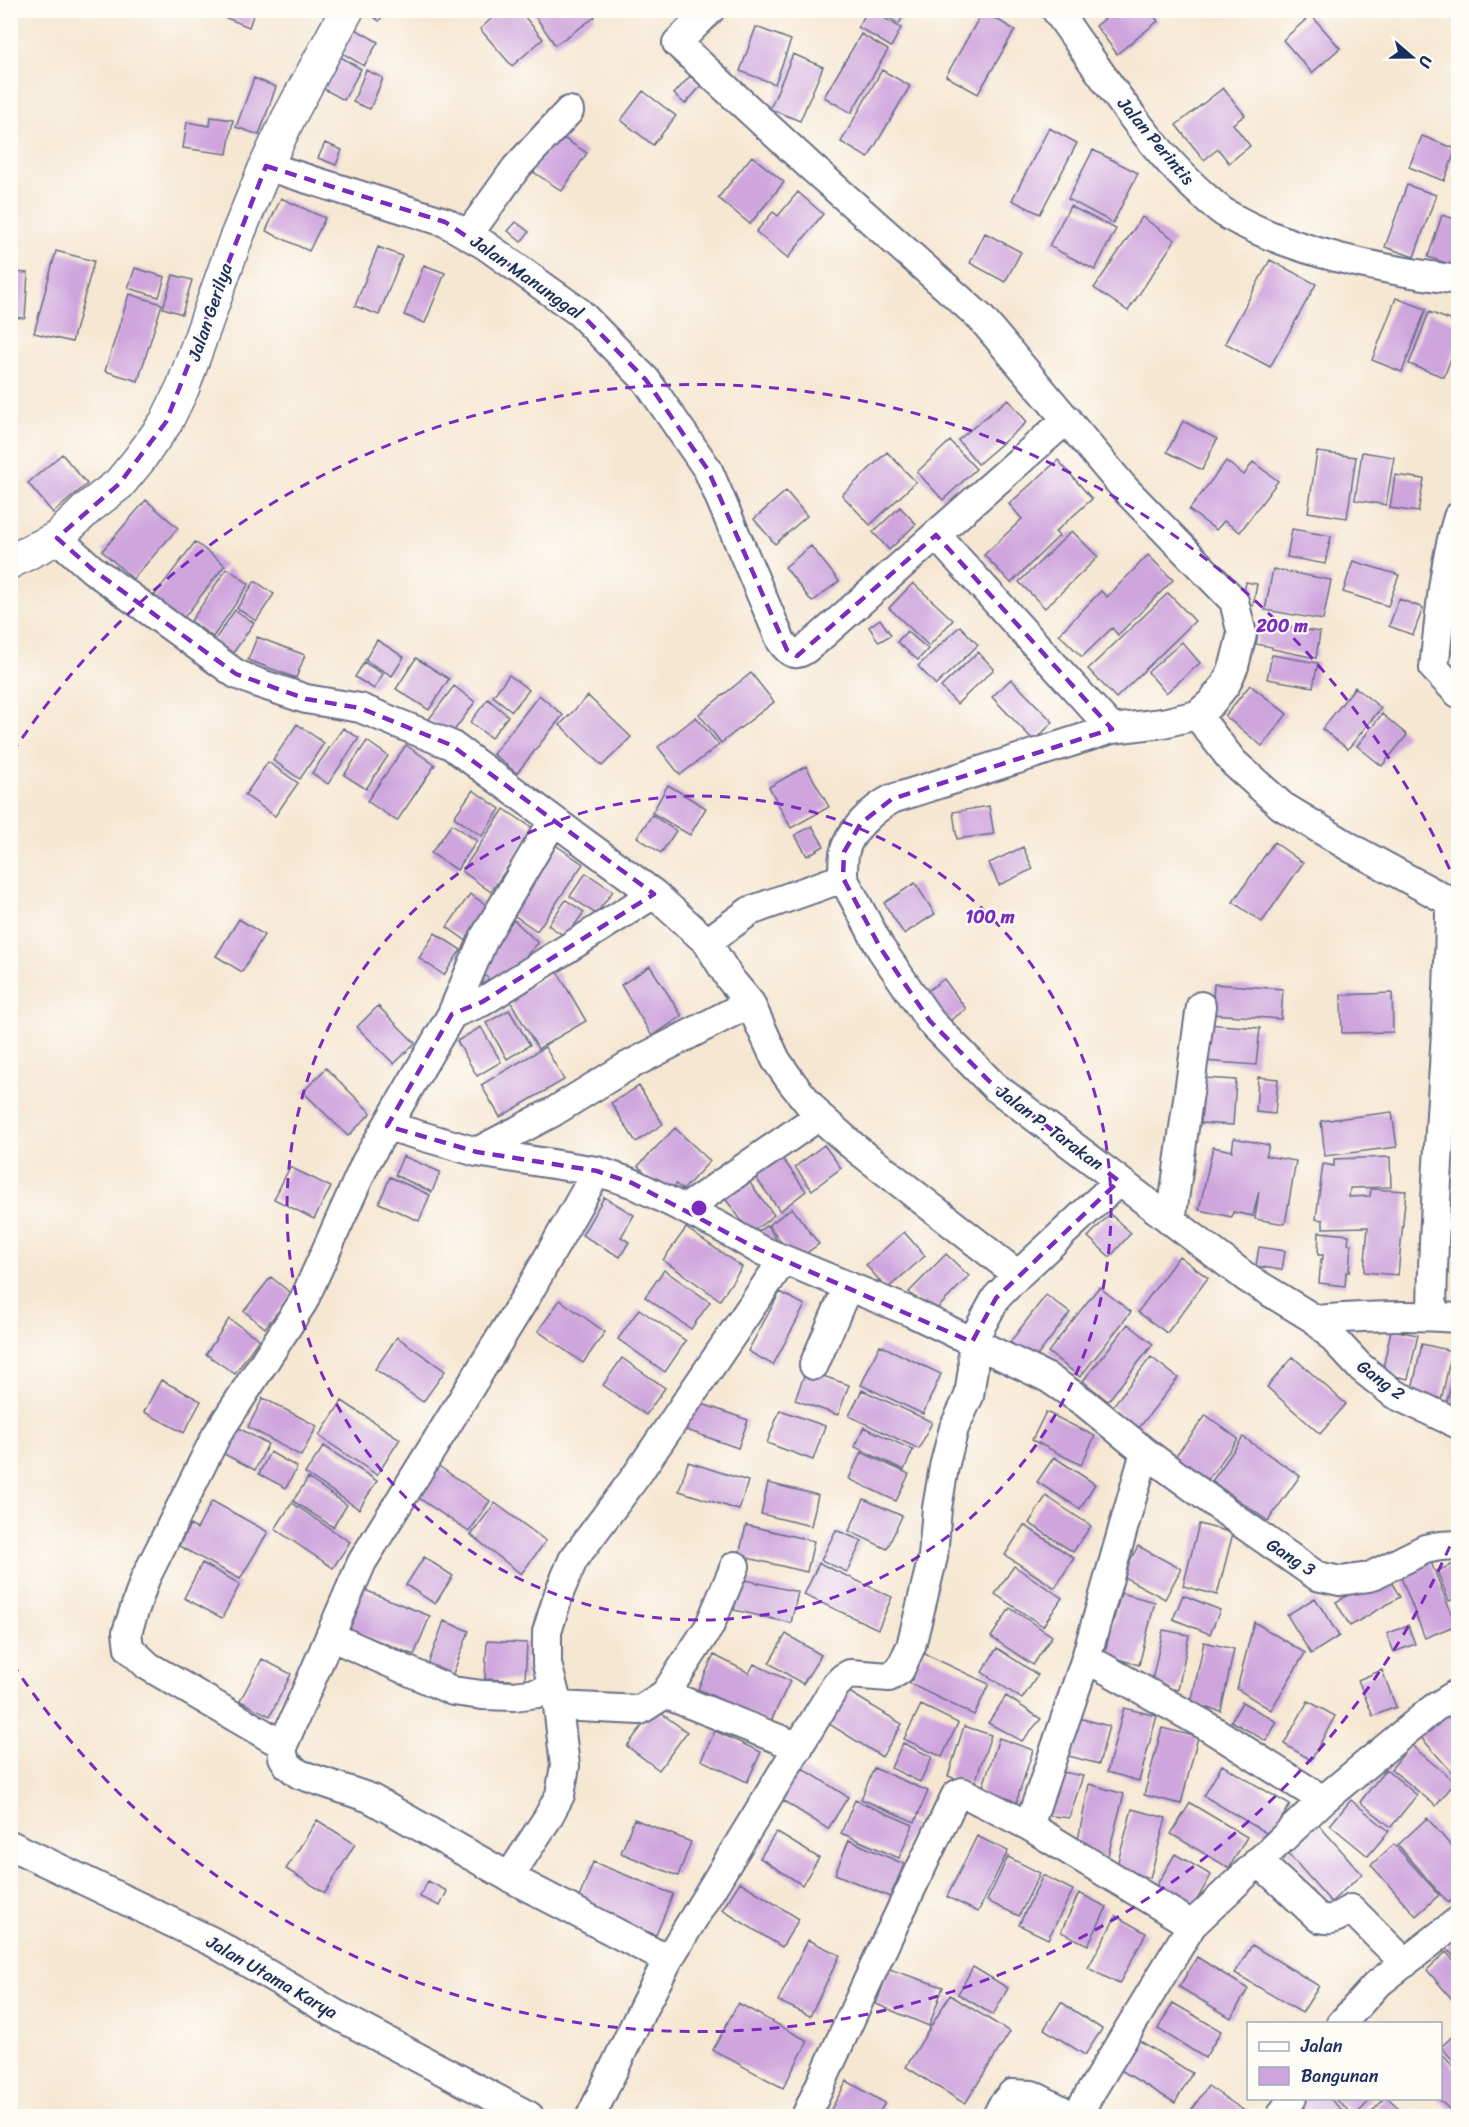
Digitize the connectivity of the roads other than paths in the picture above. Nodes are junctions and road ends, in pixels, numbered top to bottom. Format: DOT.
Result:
graph roads {
  1 [pos="347,10"];
  2 [pos="710,10"];
  3 [pos="1056,10"];
  4 [pos="569,111"];
  5 [pos="266,166"];
  6 [pos="468,235"];
  7 [pos="1458,280"];
  8 [pos="1068,419"];
  9 [pos="1458,517"];
  10 [pos="936,536"];
  11 [pos="27,547"];
  12 [pos="1454,550"];
  13 [pos="1458,693"];
  14 [pos="1197,715"];
  15 [pos="1112,729"];
  16 [pos="553,821"];
  17 [pos="843,878"];
  18 [pos="654,894"];
  19 [pos="1454,904"];
  20 [pos="707,942"];
  21 [pos="750,1003"];
  22 [pos="1201,1006"];
  23 [pos="452,1014"];
  24 [pos="819,1116"];
  25 [pos="387,1125"];
  26 [pos="477,1152"];
  27 [pos="597,1171"];
  28 [pos="1119,1181"];
  29 [pos="685,1209"];
  30 [pos="1171,1221"];
  31 [pos="783,1260"];
  32 [pos="1018,1275"];
  33 [pos="848,1286"];
  34 [pos="1445,1317"];
  35 [pos="1316,1320"];
  36 [pos="972,1342"];
  37 [pos="814,1365"];
  38 [pos="1458,1424"];
  39 [pos="1145,1452"];
  40 [pos="1458,1545"];
  41 [pos="735,1566"];
  42 [pos="330,1636"];
  43 [pos="1086,1658"];
  44 [pos="1458,1693"];
  45 [pos="665,1694"];
  46 [pos="556,1698"];
  47 [pos="283,1745"];
  48 [pos="800,1747"];
  49 [pos="1323,1800"];
  50 [pos="1029,1826"];
  51 [pos="10,1845"];
  52 [pos="1258,1861"];
  53 [pos="509,1877"];
  54 [pos="1458,1921"];
  55 [pos="1192,1925"];
  56 [pos="668,1960"];
  57 [pos="1405,1963"];
  58 [pos="1343,2022"];
  59 [pos="1291,2100"];
  60 [pos="529,2116"];
  61 [pos="591,2116"];
  62 [pos="806,2116"];
  63 [pos="997,2116"];
  64 [pos="1281,2116"];
  1 -- 5 [label="street, Jalan Gerilya"];
  2 -- 8 [label="street"];
  3 -- 7 [label="street, Jalan Perintis"];
  4 -- 6 [label="street"];
  5 -- 6 [label="street, Jalan Manunggal"];
  5 -- 11 [label="street, Jalan Gerilya"];
  6 -- 10 [label="street, Jalan Manunggal"];
  8 -- 10 [label="street"];
  8 -- 14 [label="street"];
  9 -- 12 [label="street"];
  10 -- 15 [label="street"];
  11 -- 16 [label="street"];
  12 -- 13 [label="street"];
  14 -- 15 [label="street"];
  14 -- 19 [label="street"];
  15 -- 17 [label="street"];
  16 -- 18 [label="street"];
  16 -- 23 [label="street"];
  17 -- 20 [label="street"];
  17 -- 28 [label="street, Jalan P. Tarakan"];
  18 -- 20 [label="street"];
  18 -- 23 [label="street"];
  19 -- 34 [label="street"];
  20 -- 21 [label="street"];
  21 -- 24 [label="street"];
  21 -- 26 [label="street"];
  22 -- 30 [label="street"];
  23 -- 25 [label="street"];
  24 -- 29 [label="street"];
  24 -- 32 [label="street"];
  25 -- 26 [label="street, Gang 3"];
  25 -- 47 [label="street"];
  26 -- 27 [label="street, Gang 3"];
  27 -- 29 [label="street, Gang 3"];
  27 -- 42 [label="street"];
  28 -- 30 [label="street, Jalan P. Tarakan"];
  28 -- 32 [label="street"];
  29 -- 31 [label="street, Gang 3"];
  30 -- 35 [label="street, Jalan P. Tarakan"];
  31 -- 33 [label="street, Gang 3"];
  31 -- 46 [label="street"];
  32 -- 36 [label="street"];
  33 -- 36 [label="street, Gang 3"];
  33 -- 37 [label="street"];
  34 -- 35 [label="street"];
  35 -- 38 [label="street, Gang 2"];
  36 -- 39 [label="street, Gang 3"];
  36 -- 48 [label="street"];
  39 -- 40 [label="street, Gang 3"];
  39 -- 43 [label="street"];
  41 -- 45 [label="street"];
  42 -- 46 [label="street"];
  42 -- 47 [label="street"];
  43 -- 49 [label="street"];
  43 -- 50 [label="street"];
  44 -- 49 [label="street"];
  45 -- 46 [label="street"];
  45 -- 48 [label="street"];
  46 -- 53 [label="street"];
  47 -- 53 [label="street"];
  48 -- 56 [label="street"];
  49 -- 52 [label="street"];
  50 -- 55 [label="street"];
  50 -- 62 [label="street"];
  51 -- 60 [label="street, Jalan Utama Karya"];
  52 -- 55 [label="street"];
  52 -- 57 [label="street"];
  53 -- 56 [label="street"];
  54 -- 57 [label="street"];
  55 -- 63 [label="street"];
  56 -- 61 [label="street"];
  57 -- 58 [label="street"];
  59 -- 64 [label="street"];
}
